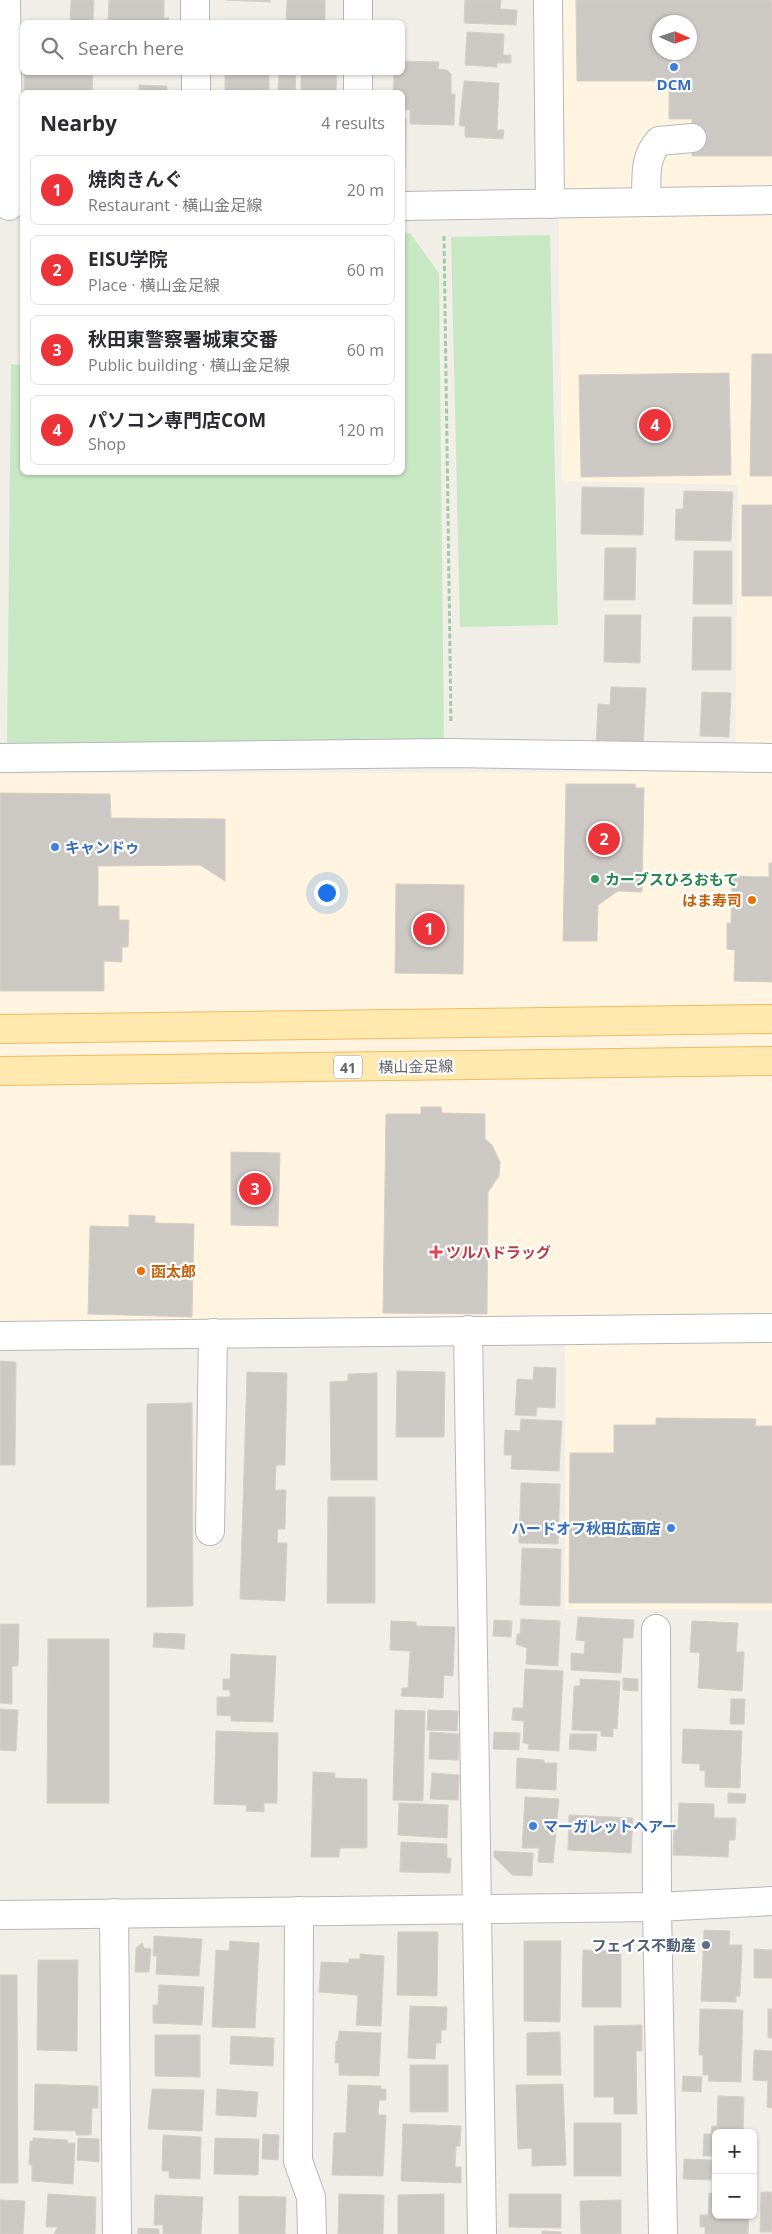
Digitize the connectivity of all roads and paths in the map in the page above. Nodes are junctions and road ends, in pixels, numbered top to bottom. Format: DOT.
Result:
graph roads {
  1 [pos="6,0"];
  2 [pos="195,0"];
  3 [pos="358,0"];
  4 [pos="548,0"];
  5 [pos="195,20"];
  6 [pos="358,20"];
  7 [pos="196,75"];
  8 [pos="358,75"];
  9 [pos="196,90"];
  10 [pos="358,90"];
  11 [pos="692,138"];
  12 [pos="772,200"];
  13 [pos="646,202"];
  14 [pos="444,204"];
  15 [pos="550,204"];
  16 [pos="10,206"];
  17 [pos="405,206"];
  18 [pos="451,753"];
  19 [pos="0,758"];
  20 [pos="772,758"];
  21 [pos="772,1019"];
  22 [pos="254,1024"];
  23 [pos="0,1029"];
  24 [pos="772,1061"];
  25 [pos="255,1068"];
  26 [pos="0,1071"];
  27 [pos="772,1328"];
  28 [pos="468,1330"];
  29 [pos="213,1333"];
  30 [pos="0,1336"];
  31 [pos="210,1531"];
  32 [pos="656,1629"];
  33 [pos="772,1901"];
  34 [pos="657,1907"];
  35 [pos="476,1909"];
  36 [pos="299,1911"];
  37 [pos="114,1913"];
  38 [pos="0,1915"];
  39 [pos="117,2234"];
  40 [pos="312,2234"];
  41 [pos="482,2234"];
  42 [pos="663,2234"];
  1 -- 16 [label="street"];
  2 -- 5 [label="street"];
  3 -- 6 [label="street"];
  4 -- 15 [label="street"];
  7 -- 9 [label="street"];
  8 -- 10 [label="street"];
  11 -- 13 [label="street"];
  12 -- 13 [label="street"];
  13 -- 15 [label="street"];
  14 -- 15 [label="street"];
  14 -- 17 [label="street"];
  14 -- 18 [label="path"];
  18 -- 19 [label="street"];
  18 -- 20 [label="street"];
  21 -- 22 [label="main road"];
  22 -- 23 [label="main road"];
  22 -- 25 [label="main road"];
  24 -- 25 [label="main road, 横山金足線 / 41"];
  25 -- 26 [label="main road, 横山金足線 / 41"];
  27 -- 28 [label="street"];
  28 -- 29 [label="street"];
  28 -- 35 [label="street"];
  29 -- 30 [label="street"];
  29 -- 31 [label="street"];
  32 -- 34 [label="street"];
  33 -- 34 [label="street"];
  34 -- 35 [label="street"];
  34 -- 42 [label="street"];
  35 -- 36 [label="street"];
  35 -- 41 [label="street"];
  36 -- 37 [label="street"];
  36 -- 40 [label="street"];
  37 -- 38 [label="street"];
  37 -- 39 [label="street"];
}
